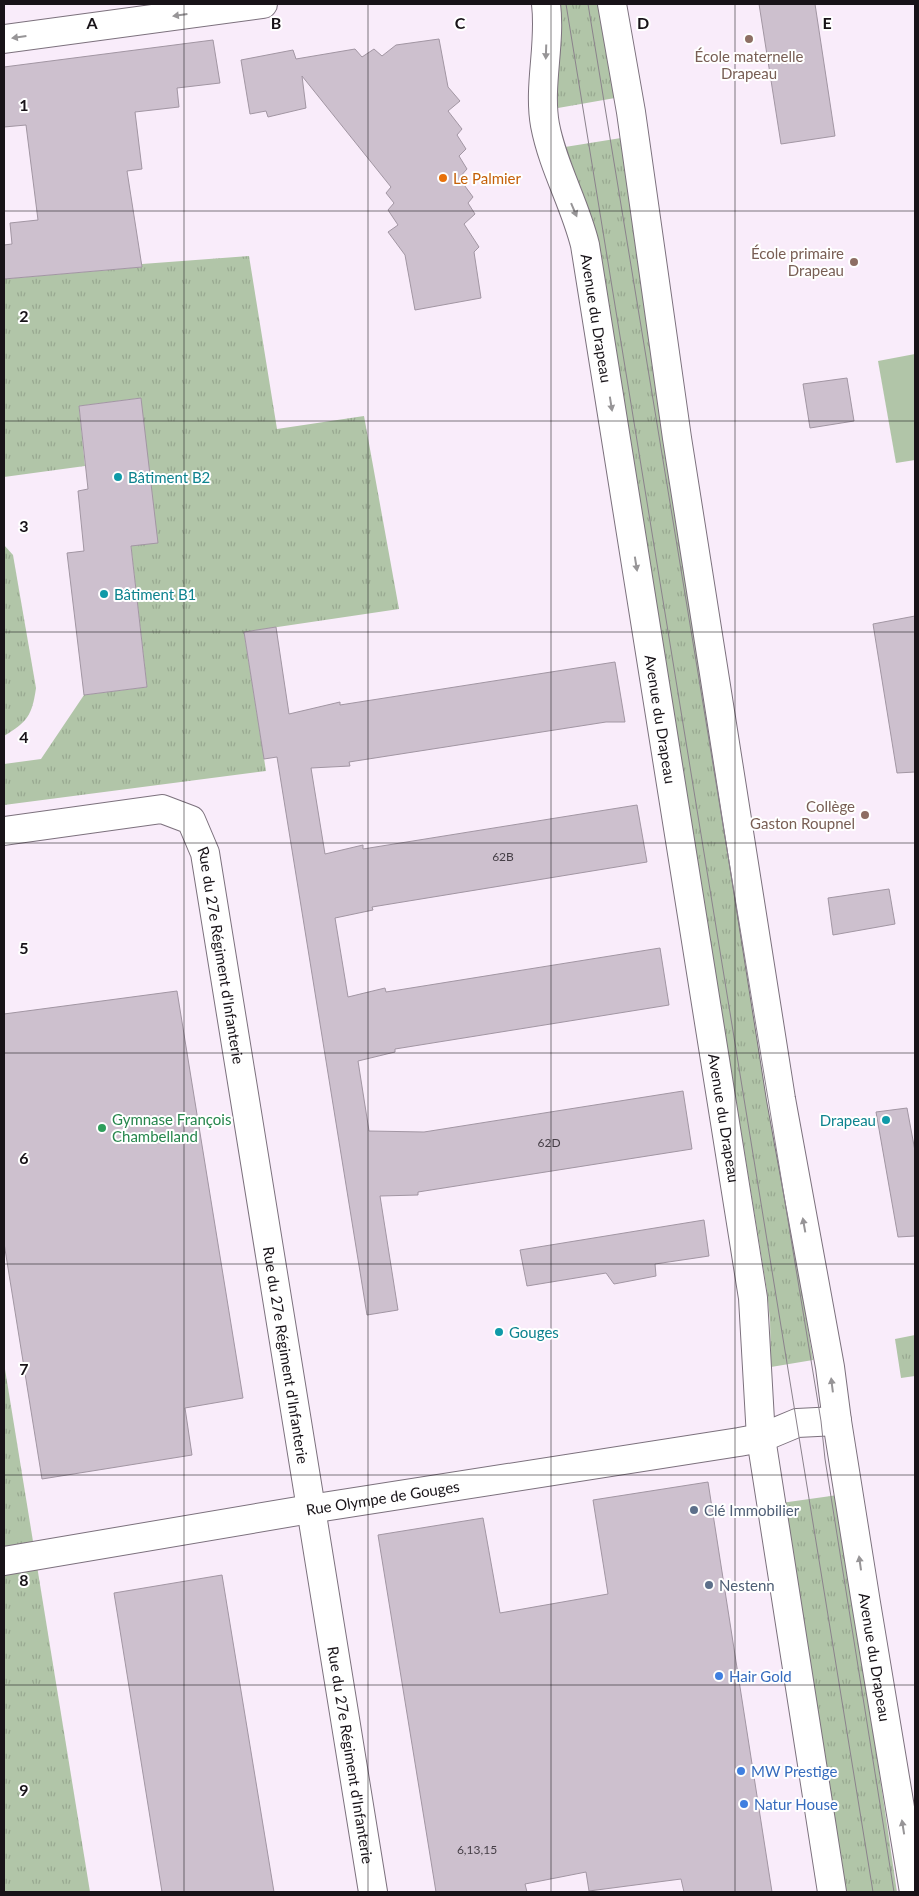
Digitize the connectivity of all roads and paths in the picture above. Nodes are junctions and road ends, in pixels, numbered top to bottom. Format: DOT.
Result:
graph roads {
  1 [pos="263,4"];
  2 [pos="546,4"];
  3 [pos="612,4"];
  4 [pos="4,39"];
  5 [pos="4,831"];
  6 [pos="837,1421"];
  7 [pos="761,1438"];
  8 [pos="310,1509"];
  9 [pos="4,1561"];
  10 [pos="373,1892"];
  11 [pos="832,1892"];
  12 [pos="914,1892"];
  1 -- 4 [label="main road, one-way"];
  2 -- 7 [label="main road, Avenue du Drapeau, one-way"];
  6 -- 3 [label="main road, Avenue du Drapeau, one-way"];
  5 -- 8 [label="main road, Rue du 27e Régiment d'Infanterie"];
  6 -- 7 [label="main road"];
  12 -- 6 [label="main road, Avenue du Drapeau, one-way"];
  7 -- 8 [label="main road, Rue Olympe de Gouges"];
  7 -- 11 [label="main road, Avenue du Drapeau"];
  8 -- 9 [label="main road, Rue Olympe de Gouges"];
  8 -- 10 [label="main road, Rue du 27e Régiment d'Infanterie"];
}
